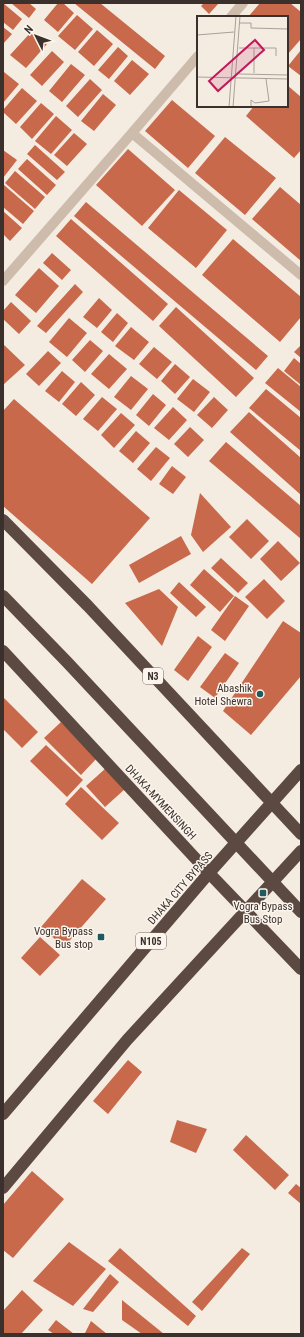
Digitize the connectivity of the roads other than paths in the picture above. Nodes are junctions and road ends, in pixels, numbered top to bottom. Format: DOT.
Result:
graph roads {
  1 [pos="243,3"];
  2 [pos="232,16"];
  3 [pos="197,57"];
  4 [pos="132,133"];
  5 [pos="301,275"];
  6 [pos="3,281"];
  7 [pos="3,520"];
  8 [pos="3,596"];
  9 [pos="3,651"];
  10 [pos="301,770"];
  11 [pos="272,804"];
  12 [pos="301,834"];
  13 [pos="301,851"];
  14 [pos="209,873"];
  15 [pos="246,911"];
  16 [pos="301,912"];
  17 [pos="301,969"];
  18 [pos="3,1114"];
  19 [pos="3,1188"];
  1 -- 2 [label="street"];
  3 -- 4 [label="street"];
  4 -- 5 [label="street"];
  4 -- 6 [label="street"];
  7 -- 11 [label="highway, N3"];
  8 -- 16 [label="highway"];
  9 -- 14 [label="highway, DHAKA-MYMENSINGH"];
  10 -- 11 [label="highway, DHAKA CITY BYPASS / N105"];
  11 -- 12 [label="highway, N3"];
  11 -- 14 [label="highway, DHAKA CITY BYPASS / N105"];
  13 -- 15 [label="highway"];
  14 -- 15 [label="highway, DHAKA-MYMENSINGH"];
  14 -- 18 [label="highway, DHAKA CITY BYPASS / N105"];
  15 -- 17 [label="highway, DHAKA-MYMENSINGH"];
  15 -- 19 [label="highway"];
}
